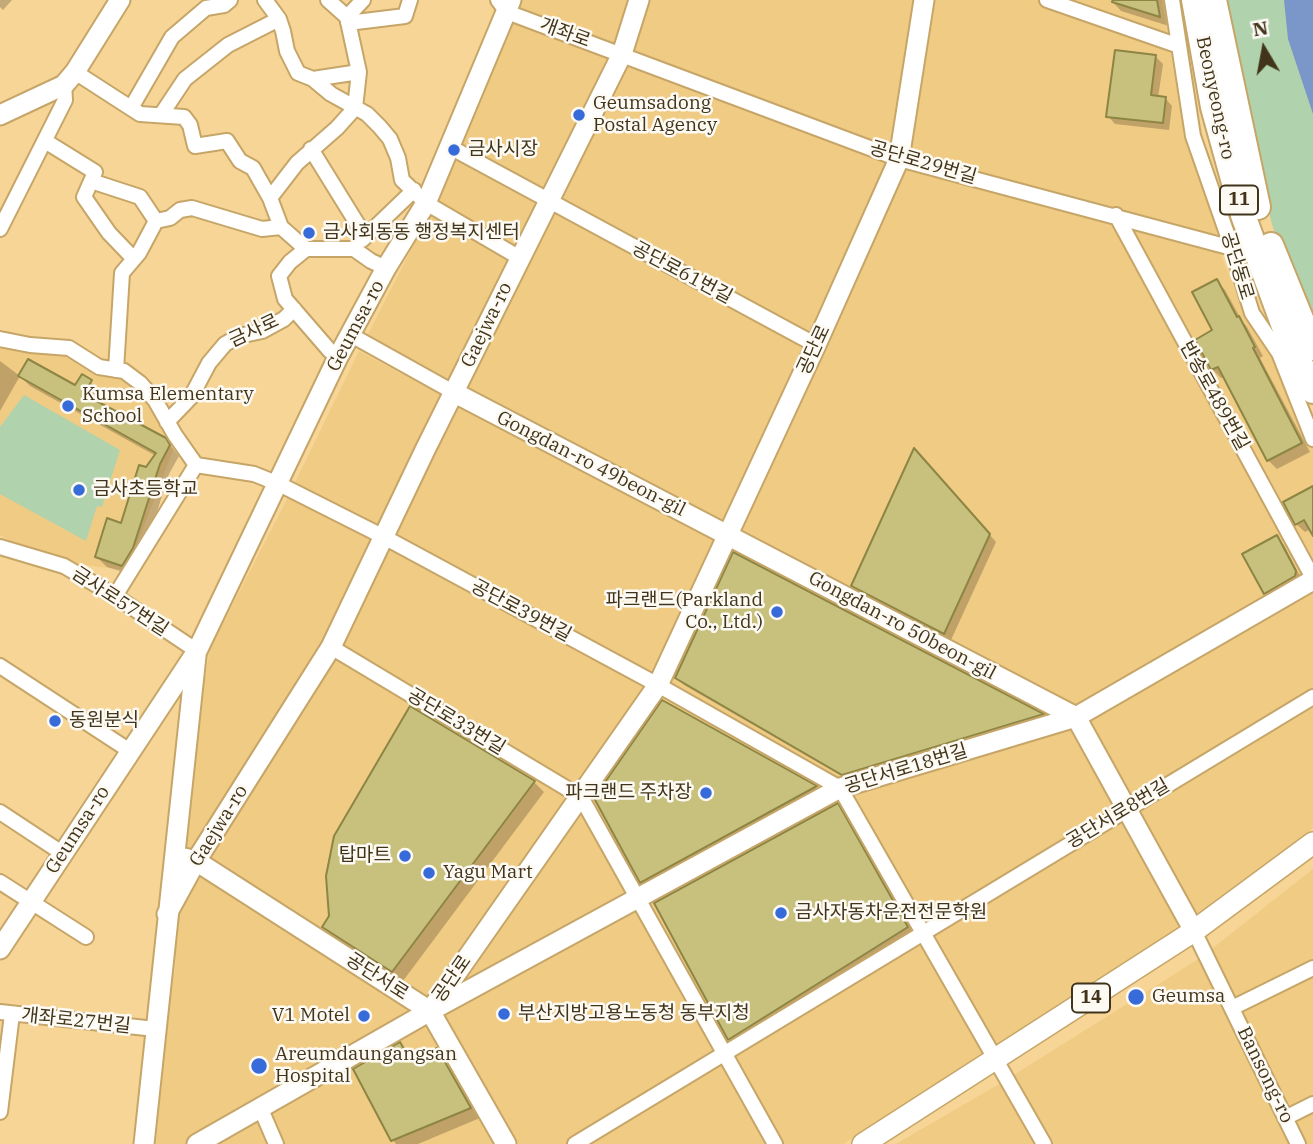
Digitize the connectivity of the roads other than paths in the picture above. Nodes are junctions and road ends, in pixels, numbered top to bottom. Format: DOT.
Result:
graph roads {
  1 [pos="120,0"];
  2 [pos="230,0"];
  3 [pos="265,0"];
  4 [pos="328,0"];
  5 [pos="363,0"];
  6 [pos="410,0"];
  7 [pos="639,0"];
  8 [pos="924,0"];
  9 [pos="1048,0"];
  10 [pos="1172,0"];
  11 [pos="1194,0"];
  12 [pos="1214,0"];
  13 [pos="505,4"];
  14 [pos="279,19"];
  15 [pos="347,20"];
  16 [pos="1179,46"];
  17 [pos="622,54"];
  18 [pos="359,72"];
  19 [pos="70,78"];
  20 [pos="313,79"];
  21 [pos="131,108"];
  22 [pos="355,108"];
  23 [pos="0,115"];
  24 [pos="161,116"];
  25 [pos="44,141"];
  26 [pos="450,147"];
  27 [pos="311,149"];
  28 [pos="899,159"];
  29 [pos="93,177"];
  30 [pos="420,196"];
  31 [pos="270,198"];
  32 [pos="547,201"];
  33 [pos="4,212"];
  34 [pos="1115,215"];
  35 [pos="156,222"];
  36 [pos="281,227"];
  37 [pos="0,229"];
  38 [pos="367,233"];
  39 [pos="1232,247"];
  40 [pos="306,249"];
  41 [pos="354,249"];
  42 [pos="520,258"];
  43 [pos="134,259"];
  44 [pos="386,268"];
  45 [pos="294,309"];
  46 [pos="351,335"];
  47 [pos="0,339"];
  48 [pos="816,345"];
  49 [pos="1313,348"];
  50 [pos="338,357"];
  51 [pos="116,370"];
  52 [pos="1313,391"];
  53 [pos="455,393"];
  54 [pos="167,422"];
  55 [pos="1313,439"];
  56 [pos="197,465"];
  57 [pos="279,484"];
  58 [pos="727,534"];
  59 [pos="384,537"];
  60 [pos="0,547"];
  61 [pos="1313,579"];
  62 [pos="115,596"];
  63 [pos="331,647"];
  64 [pos="197,651"];
  65 [pos="0,666"];
  66 [pos="658,685"];
  67 [pos="1313,696"];
  68 [pos="156,713"];
  69 [pos="1076,717"];
  70 [pos="189,724"];
  71 [pos="130,751"];
  72 [pos="840,788"];
  73 [pos="581,796"];
  74 [pos="1127,809"];
  75 [pos="0,812"];
  76 [pos="1313,843"];
  77 [pos="62,853"];
  78 [pos="173,855"];
  79 [pos="196,861"];
  80 [pos="0,882"];
  81 [pos="637,897"];
  82 [pos="31,903"];
  83 [pos="167,914"];
  84 [pos="1195,931"];
  85 [pos="924,932"];
  86 [pos="86,936"];
  87 [pos="0,949"];
  88 [pos="1313,968"];
  89 [pos="1232,1008"];
  90 [pos="430,1011"];
  91 [pos="6,1013"];
  92 [pos="155,1029"];
  93 [pos="724,1054"];
  94 [pos="997,1059"];
  95 [pos="1313,1104"];
  96 [pos="260,1107"];
  97 [pos="0,1112"];
  98 [pos="1285,1118"];
  99 [pos="144,1144"];
  100 [pos="197,1144"];
  101 [pos="276,1144"];
  102 [pos="506,1144"];
  103 [pos="575,1144"];
  104 [pos="775,1144"];
  105 [pos="863,1144"];
  106 [pos="1044,1144"];
  107 [pos="1298,1144"];
  1 -- 19 [label="street"];
  2 -- 21 [label="street"];
  3 -- 14 [label="street"];
  4 -- 15 [label="street"];
  5 -- 15 [label="street"];
  6 -- 15 [label="street"];
  7 -- 17 [label="street, Gaejwa-ro"];
  8 -- 28 [label="street, 공단로"];
  9 -- 16 [label="street"];
  10 -- 16 [label="street, 공단동로"];
  11 -- 52 [label="highway, Beonyeong-ro / 11"];
  12 -- 49 [label="highway, Beonyeong-ro / 11"];
  13 -- 17 [label="street, 개좌로"];
  13 -- 26 [label="street, Geumsa-ro"];
  14 -- 20 [label="street"];
  14 -- 24 [label="street"];
  15 -- 18 [label="street"];
  16 -- 39 [label="street, 공단동로"];
  17 -- 28 [label="street, 공단로29번길"];
  17 -- 32 [label="street, Gaejwa-ro"];
  18 -- 20 [label="street"];
  18 -- 22 [label="street"];
  19 -- 21 [label="street"];
  19 -- 23 [label="street"];
  19 -- 25 [label="street"];
  20 -- 22 [label="street"];
  21 -- 24 [label="street"];
  22 -- 27 [label="street"];
  22 -- 30 [label="street"];
  24 -- 31 [label="street"];
  25 -- 29 [label="street"];
  25 -- 33 [label="street"];
  26 -- 30 [label="street, Geumsa-ro"];
  26 -- 32 [label="street"];
  27 -- 31 [label="street"];
  27 -- 38 [label="street"];
  28 -- 34 [label="street, 공단로29번길"];
  28 -- 48 [label="street, 공단로"];
  29 -- 35 [label="street"];
  29 -- 43 [label="street"];
  30 -- 38 [label="street"];
  30 -- 42 [label="street"];
  30 -- 44 [label="street, Geumsa-ro"];
  31 -- 36 [label="street"];
  32 -- 42 [label="street, Gaejwa-ro"];
  32 -- 48 [label="street, 공단로61번길"];
  33 -- 37 [label="street"];
  34 -- 39 [label="street, 공단로29번길"];
  34 -- 61 [label="street, 반송로489번길"];
  35 -- 36 [label="street"];
  35 -- 43 [label="street"];
  36 -- 40 [label="street"];
  38 -- 41 [label="street"];
  39 -- 55 [label="street, 공단동로"];
  40 -- 41 [label="street"];
  40 -- 45 [label="street, 금사로"];
  41 -- 44 [label="street"];
  42 -- 53 [label="street, Gaejwa-ro"];
  43 -- 51 [label="street"];
  44 -- 46 [label="street, Geumsa-ro"];
  45 -- 50 [label="street, 금사로"];
  45 -- 54 [label="street, 금사로"];
  46 -- 50 [label="street, Geumsa-ro"];
  46 -- 53 [label="street, Gaejwa-ro"];
  47 -- 51 [label="street"];
  48 -- 58 [label="street, 공단로"];
  50 -- 57 [label="street, Geumsa-ro"];
  51 -- 54 [label="street"];
  53 -- 58 [label="street, Gongdan-ro 49beon-gil"];
  53 -- 59 [label="street, Gaejwa-ro"];
  54 -- 56 [label="street"];
  56 -- 57 [label="street"];
  56 -- 62 [label="street"];
  57 -- 59 [label="street"];
  57 -- 64 [label="street, Geumsa-ro"];
  58 -- 66 [label="street, 공단로"];
  58 -- 69 [label="street, Gongdan-ro 50beon-gil"];
  59 -- 63 [label="street, Gaejwa-ro"];
  59 -- 66 [label="street, 공단로39번길"];
  60 -- 62 [label="street, 금사로57번길"];
  61 -- 69 [label="street, 공단서로18번길"];
  62 -- 64 [label="street, 금사로57번길"];
  63 -- 73 [label="street, 공단로33번길"];
  63 -- 79 [label="street, Gaejwa-ro"];
  64 -- 68 [label="street, Geumsa-ro"];
  64 -- 70 [label="street, Geumsa-ro"];
  65 -- 71 [label="street"];
  66 -- 72 [label="street"];
  66 -- 73 [label="street, 공단로"];
  67 -- 74 [label="street, 공단서로8번길"];
  68 -- 70 [label="street"];
  68 -- 71 [label="street, Geumsa-ro"];
  69 -- 72 [label="street, 공단서로18번길"];
  69 -- 74 [label="street"];
  70 -- 78 [label="street, Geumsa-ro"];
  71 -- 77 [label="street, Geumsa-ro"];
  72 -- 81 [label="street, 공단서로18번길"];
  72 -- 85 [label="street"];
  73 -- 81 [label="street"];
  73 -- 90 [label="street, 공단로"];
  74 -- 84 [label="street"];
  74 -- 85 [label="street, 공단서로8번길"];
  75 -- 77 [label="street"];
  76 -- 84 [label="main road, 14"];
  77 -- 82 [label="street, Geumsa-ro"];
  78 -- 79 [label="street, 공단서로"];
  78 -- 83 [label="street, Geumsa-ro"];
  79 -- 83 [label="street, Gaejwa-ro"];
  79 -- 90 [label="street, 공단서로"];
  80 -- 82 [label="street"];
  81 -- 90 [label="street, 공단서로18번길"];
  81 -- 93 [label="street"];
  82 -- 86 [label="street"];
  82 -- 87 [label="street, Geumsa-ro"];
  83 -- 92 [label="street, Gaejwa-ro"];
  84 -- 89 [label="street, Bansong-ro"];
  84 -- 94 [label="main road, 14"];
  85 -- 93 [label="street, 공단서로8번길"];
  85 -- 94 [label="street"];
  88 -- 89 [label="street"];
  89 -- 98 [label="street, Bansong-ro"];
  90 -- 96 [label="street, 공단로"];
  90 -- 102 [label="street, 공단서로"];
  91 -- 92 [label="street, 개좌로27번길"];
  91 -- 97 [label="street, 개좌로27번길"];
  92 -- 99 [label="street, Gaejwa-ro"];
  93 -- 103 [label="street, 공단서로8번길"];
  93 -- 104 [label="street"];
  94 -- 105 [label="main road, 14"];
  94 -- 106 [label="street"];
  95 -- 98 [label="street"];
  96 -- 100 [label="street, 공단로"];
  96 -- 101 [label="street"];
  98 -- 107 [label="street, Bansong-ro"];
}
